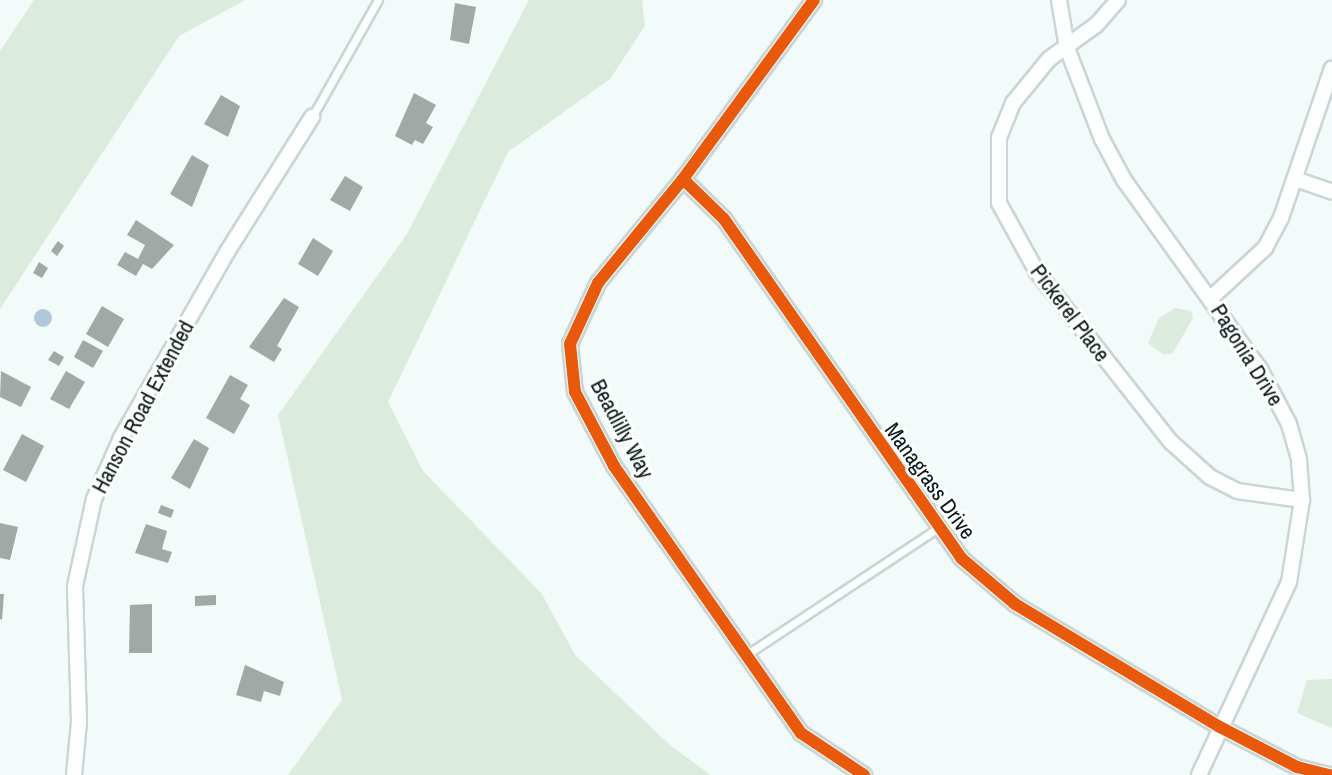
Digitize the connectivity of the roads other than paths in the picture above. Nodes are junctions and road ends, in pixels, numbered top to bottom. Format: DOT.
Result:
graph roads {
  1 [pos="378,0"];
  2 [pos="814,0"];
  3 [pos="1059,0"];
  4 [pos="1118,0"];
  5 [pos="1067,48"];
  6 [pos="1332,68"];
  7 [pos="312,117"];
  8 [pos="683,179"];
  9 [pos="1298,180"];
  10 [pos="1332,192"];
  11 [pos="1211,298"];
  12 [pos="1302,500"];
  13 [pos="938,528"];
  14 [pos="746,655"];
  15 [pos="1220,727"];
  16 [pos="74,775"];
  17 [pos="864,775"];
  18 [pos="1199,775"];
  19 [pos="1330,775"];
  1 -- 7 [label="lane"];
  2 -- 8 [label="street, Beadlilly Way"];
  3 -- 5 [label="street, Pagonia Drive"];
  4 -- 5 [label="street, Pickerel Place"];
  5 -- 11 [label="street, Pagonia Drive"];
  5 -- 12 [label="street, Pickerel Place"];
  6 -- 9 [label="street"];
  7 -- 16 [label="street, Hanson Road Extended"];
  8 -- 13 [label="street, Managrass Drive"];
  8 -- 14 [label="street, Beadlilly Way"];
  9 -- 10 [label="street"];
  9 -- 11 [label="street"];
  11 -- 12 [label="street, Pagonia Drive"];
  12 -- 15 [label="street, Pagonia Drive"];
  13 -- 14 [label="lane"];
  13 -- 15 [label="street, Managrass Drive"];
  14 -- 17 [label="street, Beadlilly Way"];
  15 -- 18 [label="street, Pagonia Drive"];
  15 -- 19 [label="street, Managrass Drive"];
}
